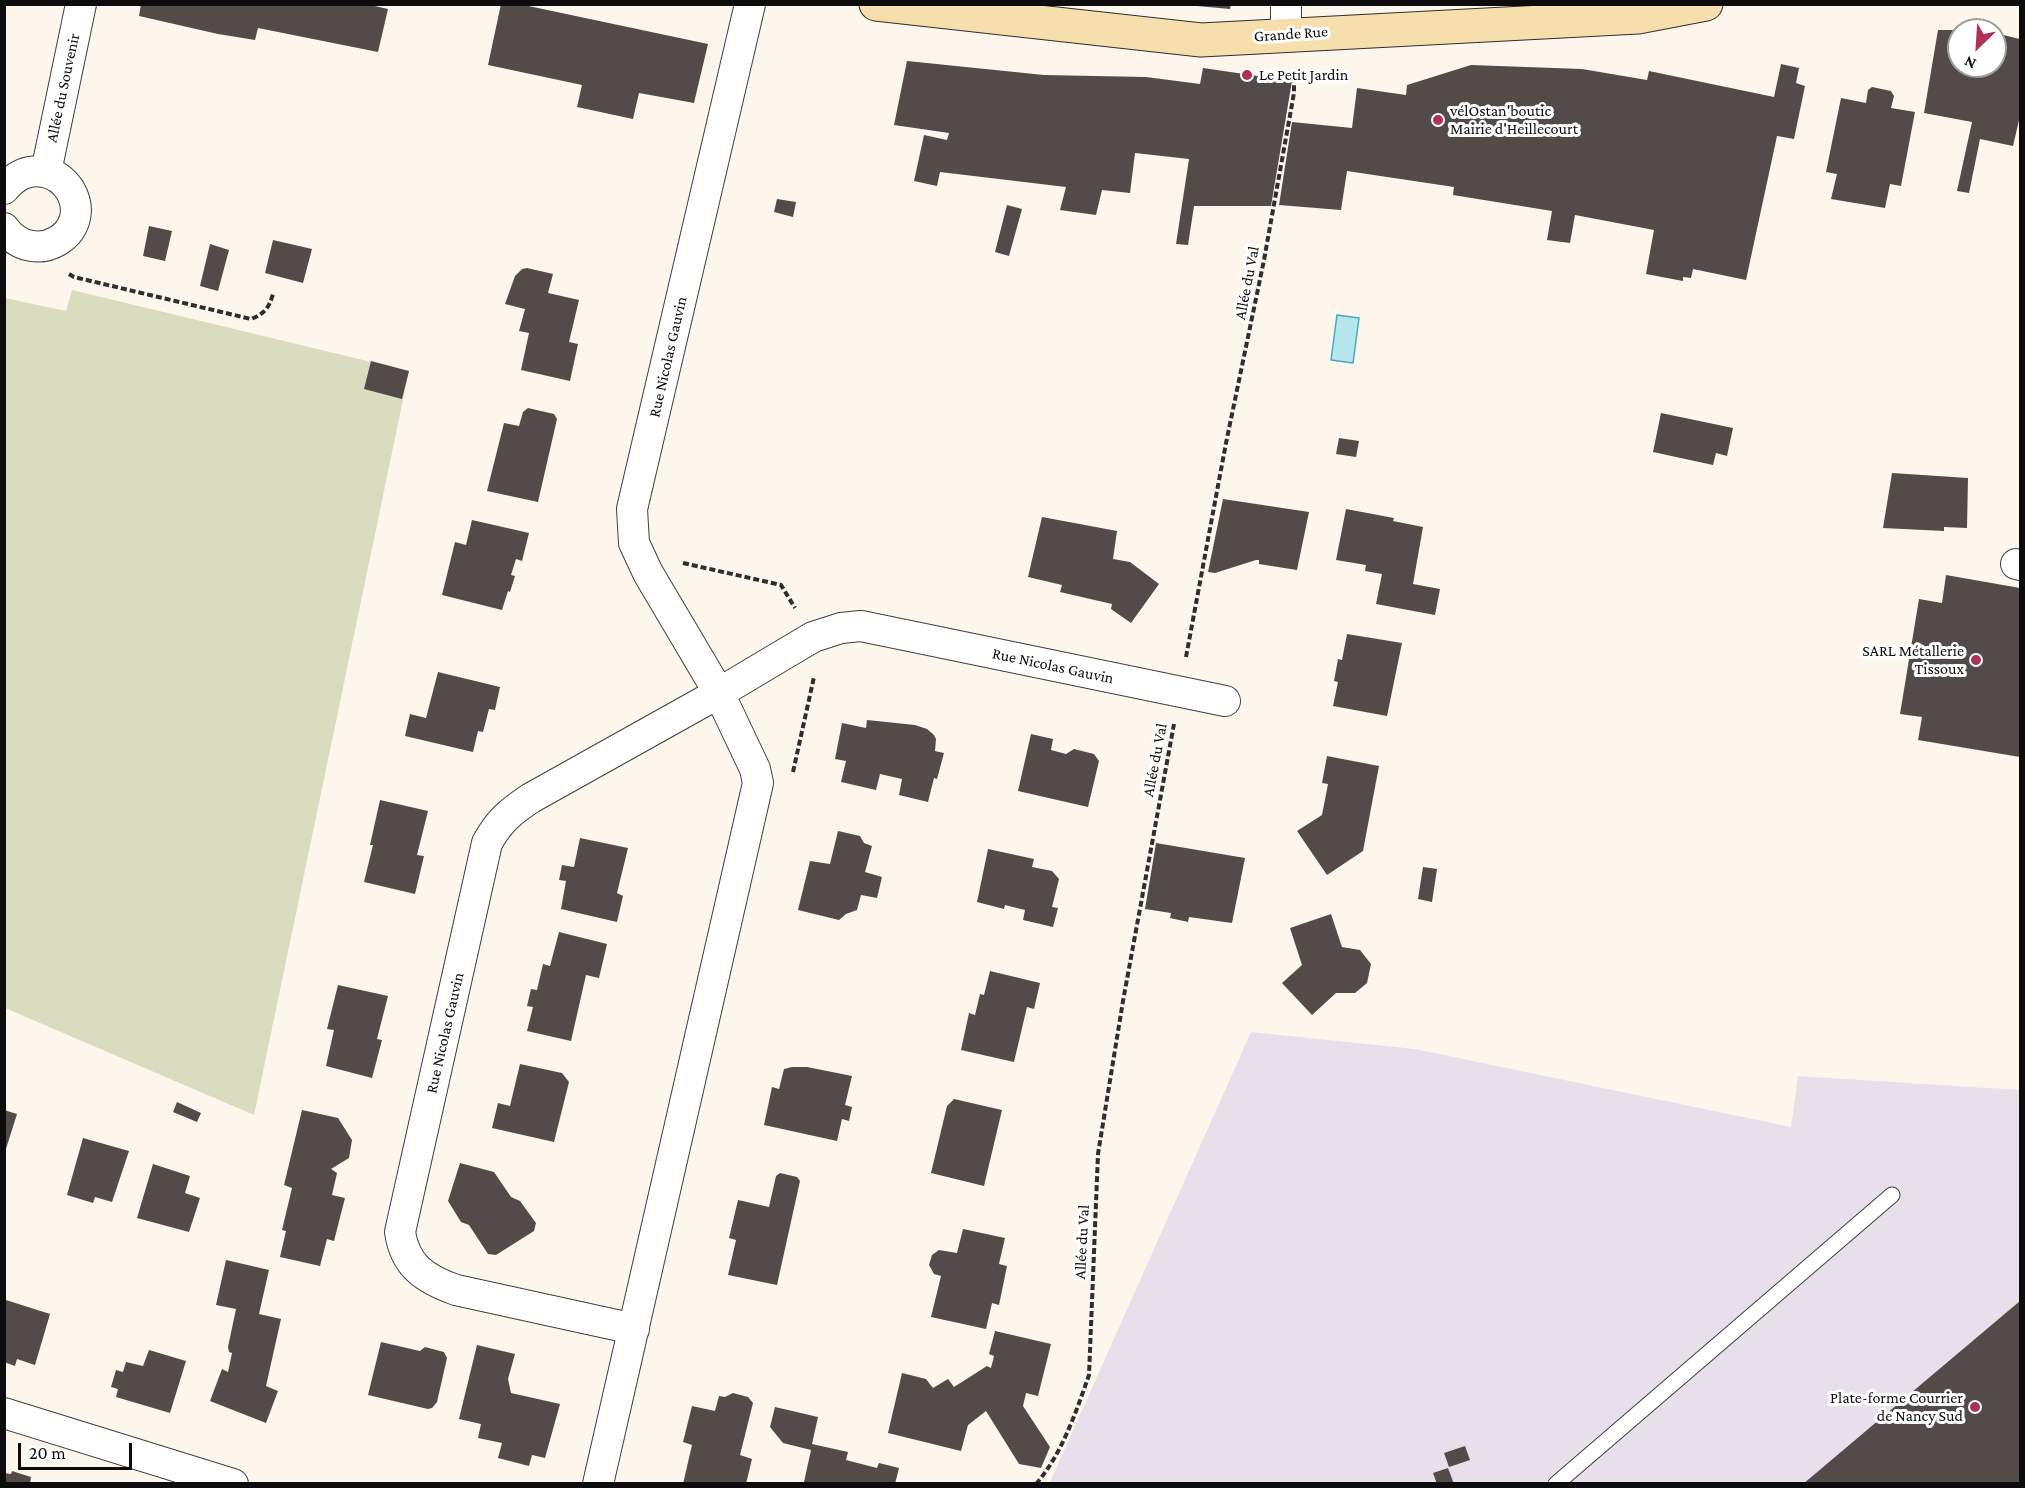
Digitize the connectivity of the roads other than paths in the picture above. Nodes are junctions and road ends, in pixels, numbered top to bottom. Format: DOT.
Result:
graph roads {
  1 [pos="81,4"];
  2 [pos="750,4"];
  3 [pos="876,4"];
  4 [pos="1706,4"];
  5 [pos="1286,20"];
  6 [pos="46,172"];
  7 [pos="4,189"];
  8 [pos="4,228"];
  9 [pos="718,693"];
  10 [pos="1225,701"];
  11 [pos="1892,1196"];
  12 [pos="634,1329"];
  13 [pos="4,1413"];
  14 [pos="233,1484"];
  15 [pos="598,1484"];
  16 [pos="1556,1484"];
  1 -- 6 [label="street, Allée du Souvenir"];
  2 -- 9 [label="street, Rue Nicolas Gauvin"];
  3 -- 5 [label="street, Grande Rue"];
  4 -- 5 [label="street, Grande Rue"];
  6 -- 7 [label="street"];
  6 -- 8 [label="street"];
  9 -- 10 [label="street, Rue Nicolas Gauvin"];
  9 -- 12 [label="street, Rue Nicolas Gauvin"];
  9 -- 12 [label="street, Rue Nicolas Gauvin"];
  11 -- 16 [label="lane"];
  12 -- 15 [label="street, Rue Nicolas Gauvin"];
  13 -- 14 [label="street"];
}
